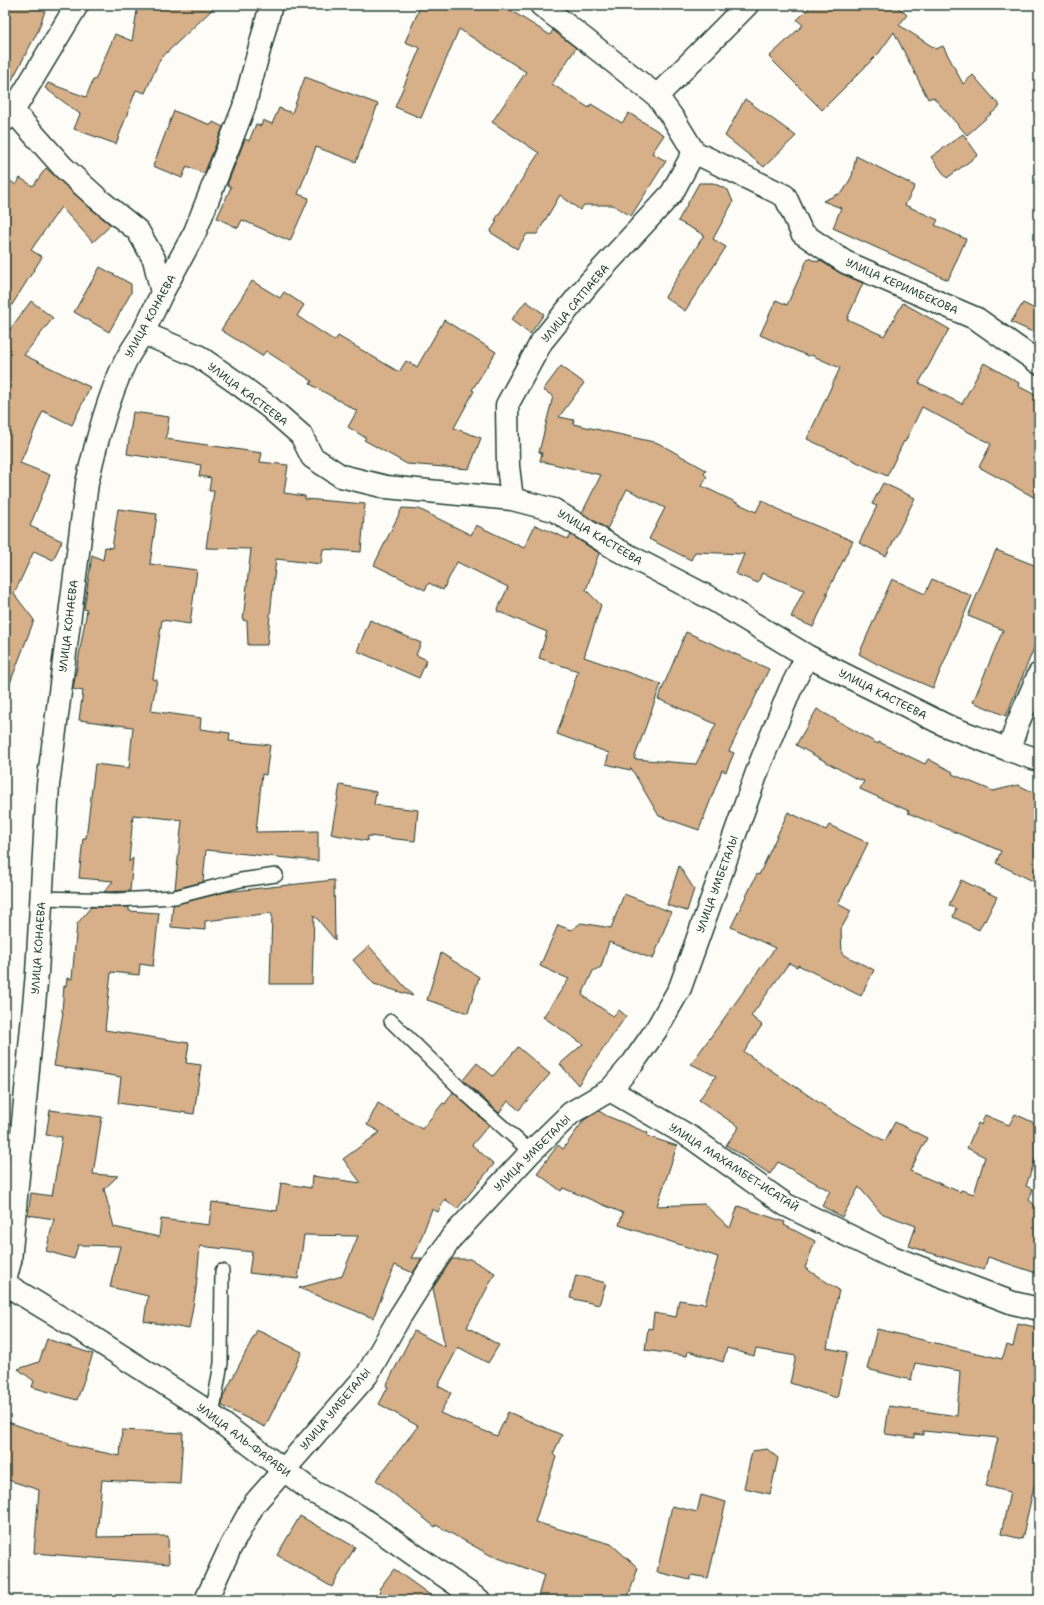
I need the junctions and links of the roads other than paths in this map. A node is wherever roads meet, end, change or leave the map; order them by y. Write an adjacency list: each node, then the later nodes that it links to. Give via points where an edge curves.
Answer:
1 (77, 5): 6 (street)
2 (271, 5): 8 (street, УЛИЦА КОНАЕВА, via 244,106 195,232)
3 (541, 5): 5 (street)
4 (747, 5): 5 (street)
5 (657, 96): 7 (street)
6 (9, 115): 8 (street, via 97,198 138,231 154,259)
7 (694, 152): 10 (street, УЛИЦА КЕРИМБЕКОВА, via 785,196 802,233 845,262 977,319); 11 (street, УЛИЦА САТПАЕВА, via 672,193 590,282 542,341 507,405 508,466)
8 (162, 293): 9 (street, УЛИЦА КОНАЕВА)
9 (143, 333): 11 (street, УЛИЦА КАСТЕЕВА, via 198,356 237,383 301,435 312,457 341,476 386,487); 17 (street, УЛИЦА КОНАЕВА, via 126,360 109,400 87,483 48,784)
10 (1039, 363)
11 (512, 499): 12 (street, УЛИЦА КАСТЕЕВА, via 554,510 616,549 714,600)
12 (807, 656): 14 (street, УЛИЦА КАСТЕЕВА, via 946,726); 19 (street, УЛИЦА УМБЕТАЛЫ, via 790,690 760,764 680,988 637,1058)
13 (1039, 674): 14 (street)
14 (1009, 750): 15 (street, УЛИЦА КАСТЕЕВА)
15 (1039, 760)
16 (276, 875): 17 (lane, via 241,880 175,897 116,900)
17 (42, 898): 21 (street, УЛИЦА КОНАЕВА, via 37,973)
18 (391, 1021): 20 (lane, via 468,1096)
19 (610, 1090): 20 (street, УЛИЦА УМБЕТАЛЫ, via 572,1113); 23 (street, УЛИЦА МАХАМБЕТ-ИСАТАЙ, via 692,1138 786,1204 892,1257 1013,1303)
20 (531, 1152): 25 (street, УЛИЦА УМБЕТАЛЫ, via 452,1237 399,1318 366,1376)
21 (6, 1271): 24 (street, УЛИЦА АЛЬ-ФАРАБИ, via 81,1330)
22 (222, 1271): 24 (lane, via 221,1364)
23 (1039, 1309)
24 (212, 1416): 25 (street, УЛИЦА АЛЬ-ФАРАБИ)
25 (283, 1469): 26 (street, УЛИЦА УМБЕТАЛЫ, via 254,1504); 27 (street, УЛИЦА АЛЬ-ФАРАБИ, via 313,1492 357,1515)
26 (206, 1600)
27 (479, 1600)

